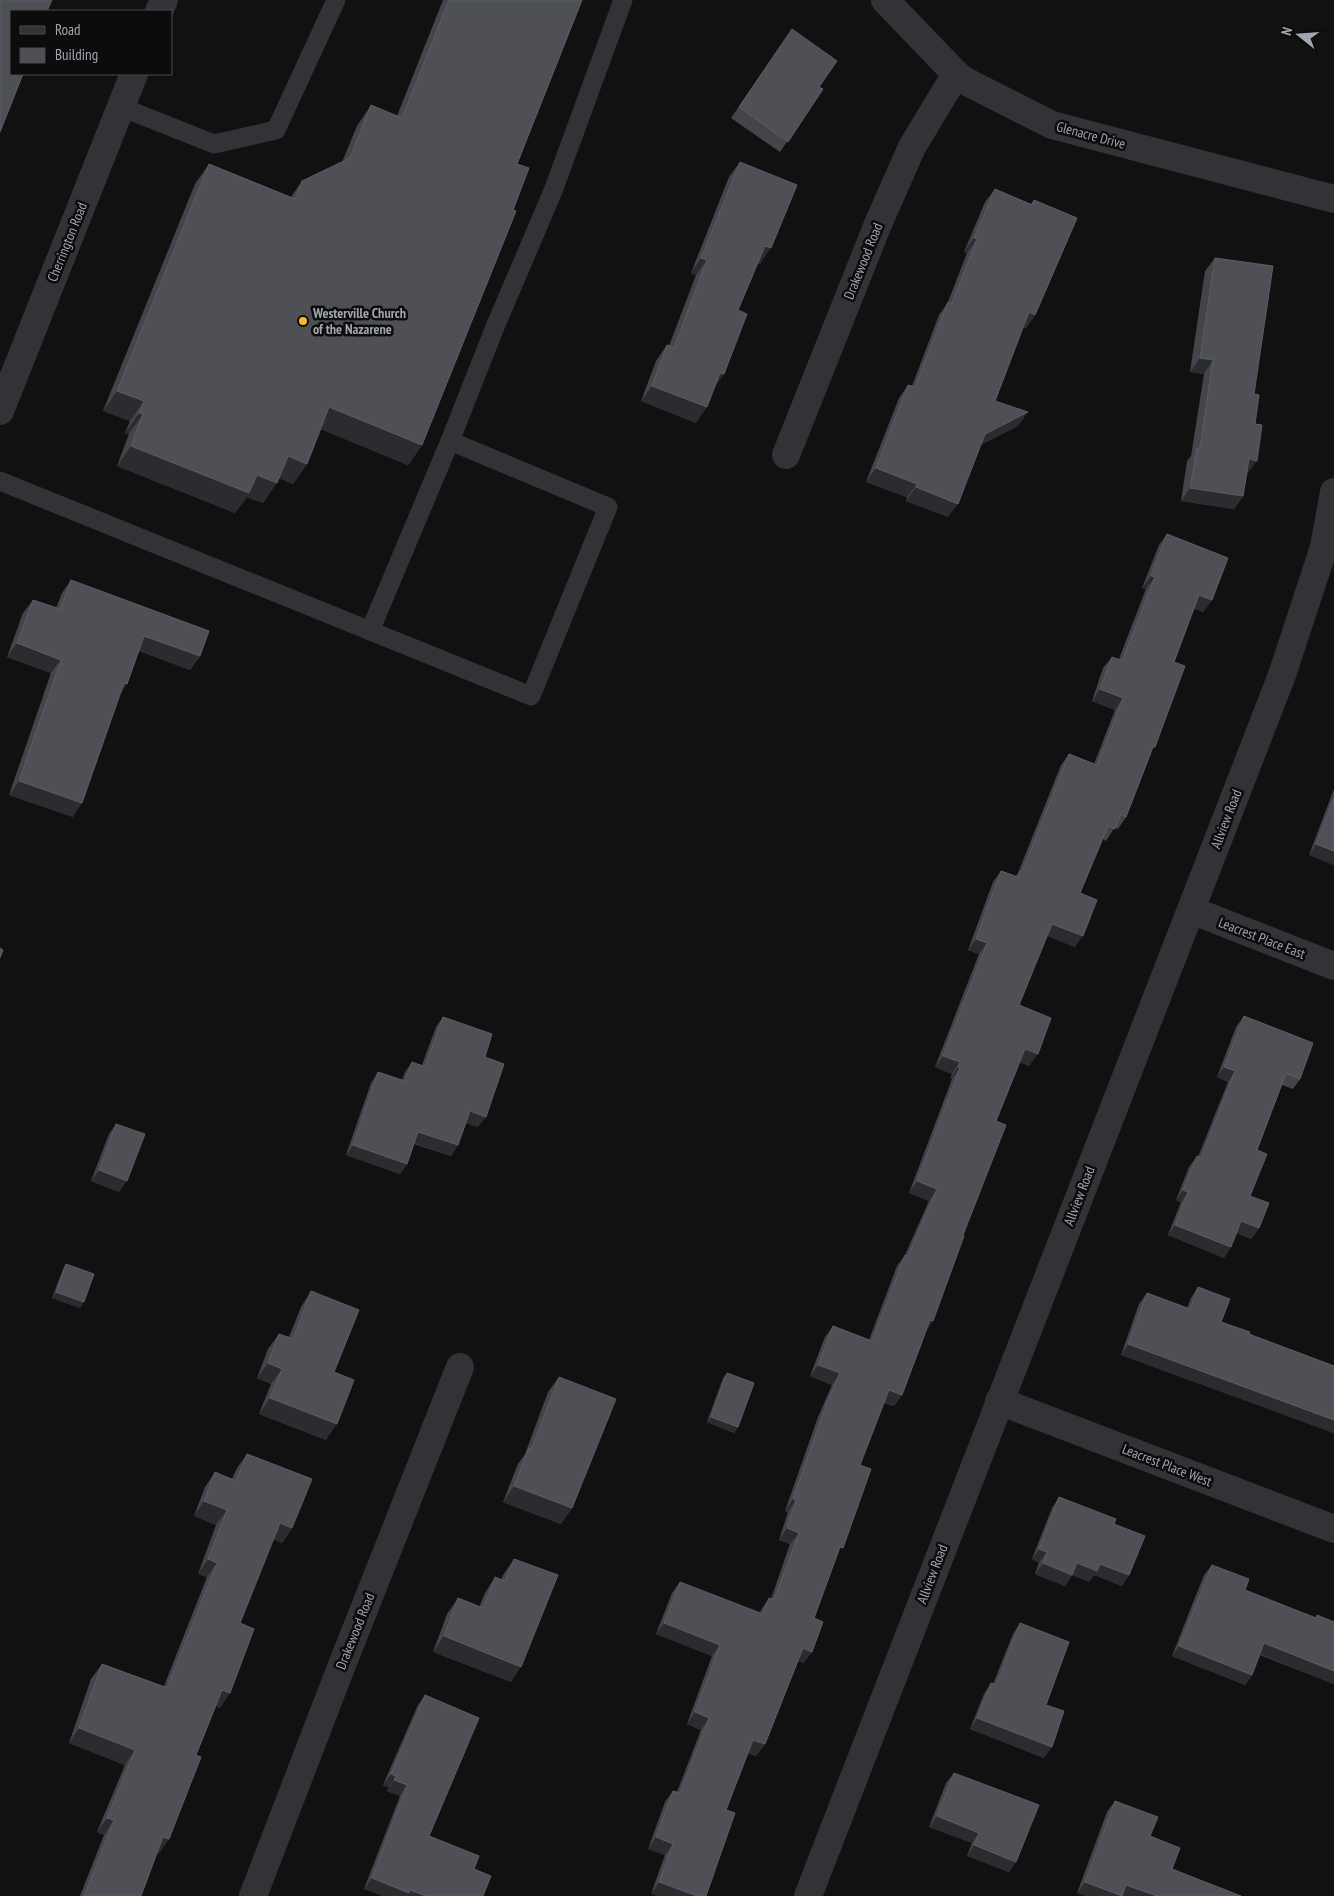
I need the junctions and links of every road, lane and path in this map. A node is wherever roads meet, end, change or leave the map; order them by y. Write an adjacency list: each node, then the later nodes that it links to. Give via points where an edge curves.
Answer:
1 (336, 0): 6 (lane, via 276,130 214,144)
2 (623, 0): 9 (lane, via 553,191)
3 (885, 0): 4 (street, Glenacre Drive)
4 (956, 74): 7 (street, Glenacre Drive, via 1052,125); 10 (street, Drakewood Road, via 912,147)
5 (134, 75): 6 (street, Cherrington Road)
6 (121, 107): 8 (street, Cherrington Road)
7 (1334, 199)
8 (0, 411)
9 (450, 441): 13 (lane); 13 (lane, via 608,507 531,696)
10 (786, 456)
11 (0, 482): 13 (lane)
12 (1334, 492): 14 (street, Allview Road, via 1324,547 1282,675)
13 (370, 631)
14 (1190, 910): 15 (street, Leacrest Place East); 17 (street, Allview Road)
15 (1334, 966)
16 (460, 1367): 20 (street, Drakewood Road)
17 (999, 1401): 18 (street, Leacrest Place West); 19 (street, Allview Road)
18 (1334, 1529)
19 (816, 1894)
20 (253, 1896)

